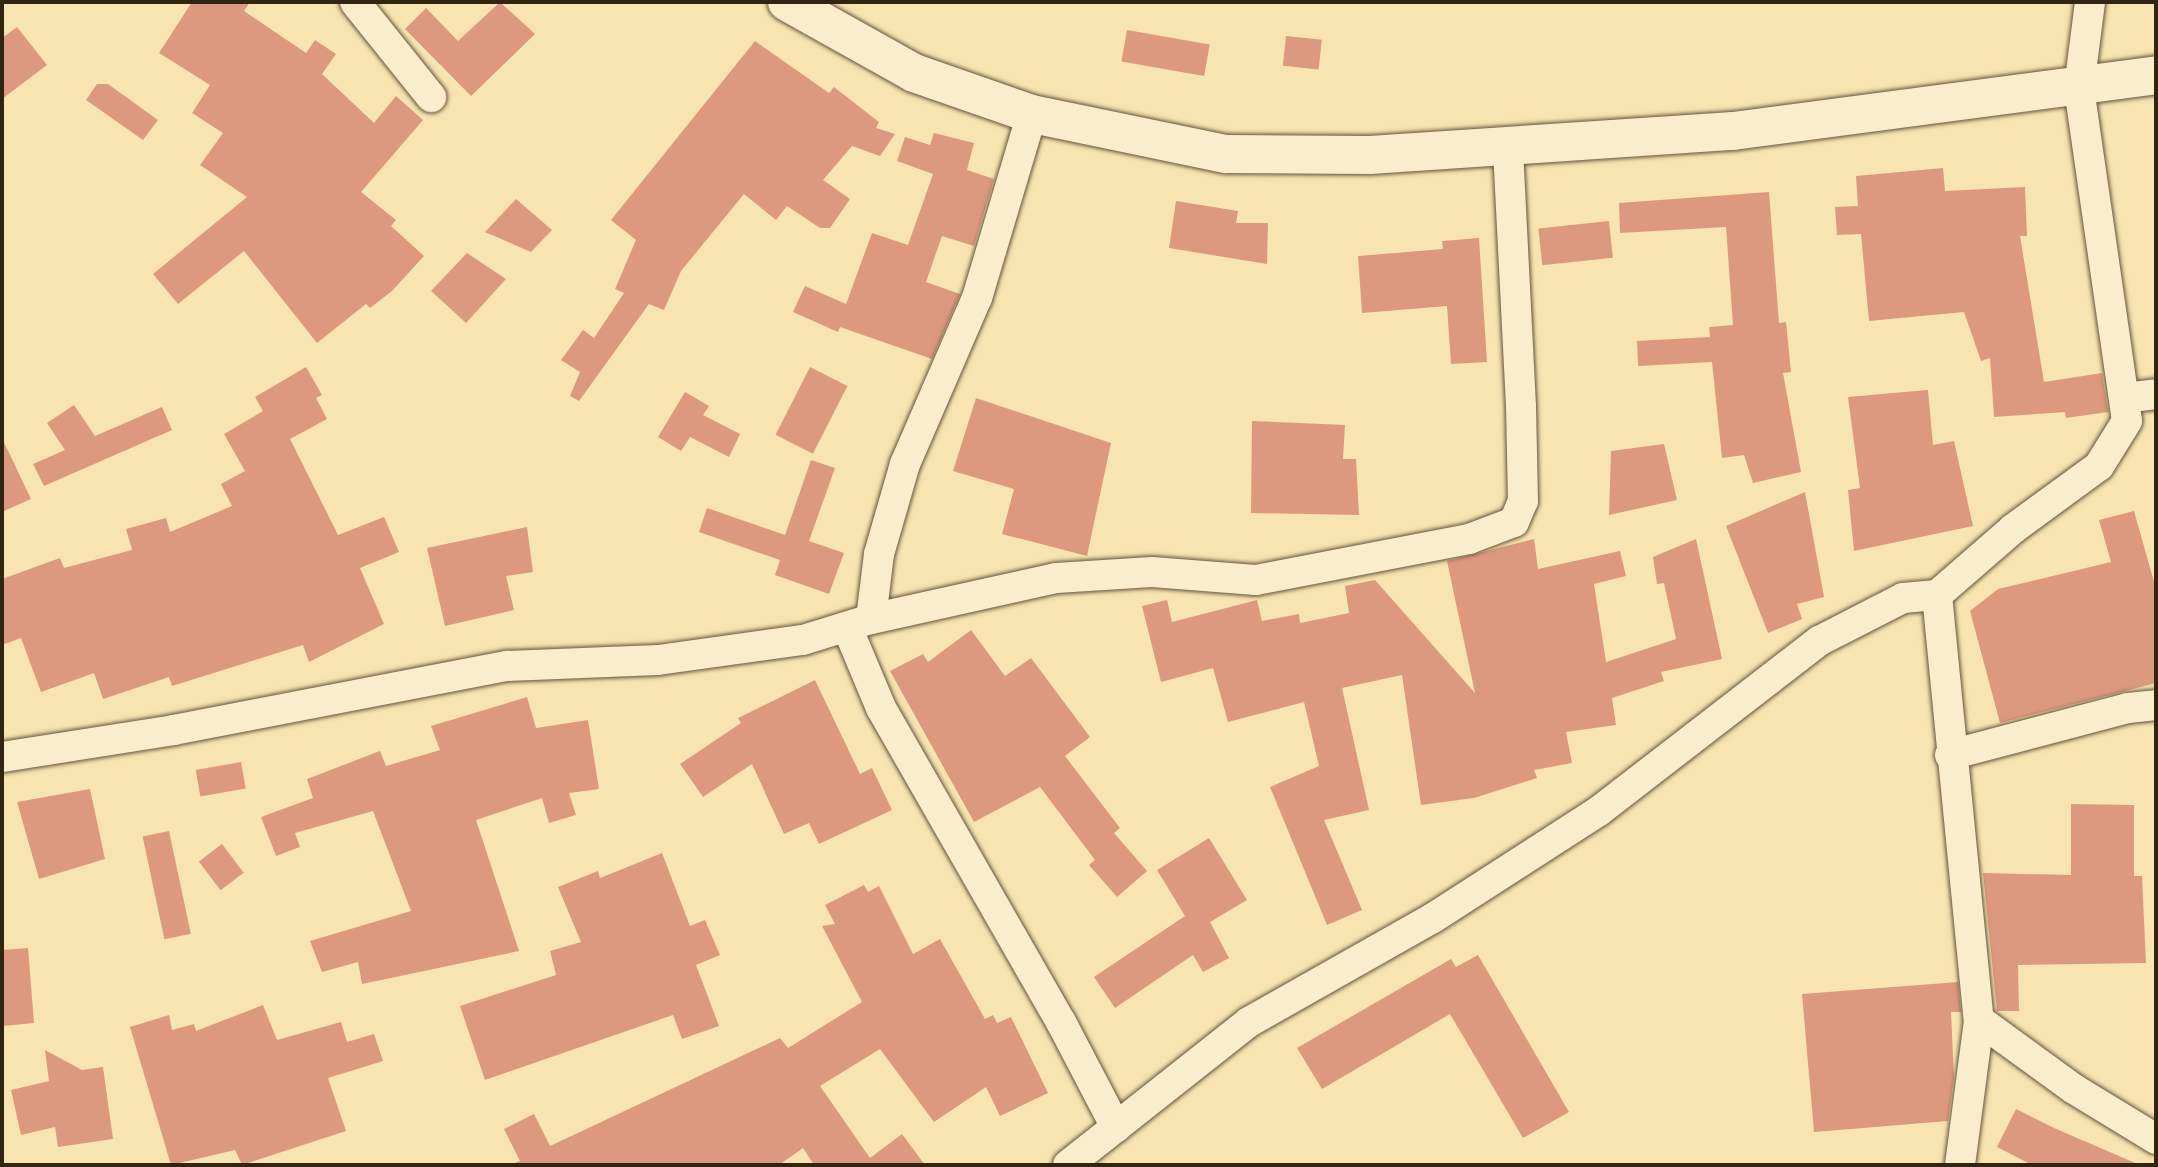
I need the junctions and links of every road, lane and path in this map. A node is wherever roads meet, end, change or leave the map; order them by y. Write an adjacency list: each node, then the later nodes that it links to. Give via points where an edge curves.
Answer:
1 (355, 2): 6 (street)
2 (787, 2): 7 (main road, via 914,73)
3 (2090, 2): 5 (street)
4 (2156, 75): 5 (main road)
5 (2079, 88): 8 (main road, via 1733,131); 10 (street)
6 (431, 97)
7 (1032, 114): 8 (main road, via 1226,154 1370,155); 12 (street, via 977,298 905,464)
8 (1508, 148): 12 (street, via 1523,501 1514,522 1469,539 1256,580 1152,572 1056,578)
9 (2156, 394): 10 (street)
10 (2124, 398): 11 (street, via 2127,421 2099,466 2013,530)
11 (1937, 595): 14 (street); 17 (street, via 1903,598 1819,641 1599,811 1433,918 1249,1022)
12 (859, 623): 15 (street, via 803,640 658,660 506,666 174,730); 17 (street, via 881,708)
13 (2156, 705): 14 (street, via 2128,708)
14 (1950, 755): 16 (street)
15 (2, 757)
16 (1979, 1020): 18 (street, via 2074,1089); 20 (street)
17 (1116, 1127): 19 (street)
18 (2156, 1139)
19 (1068, 1165)
20 (1960, 1165)

